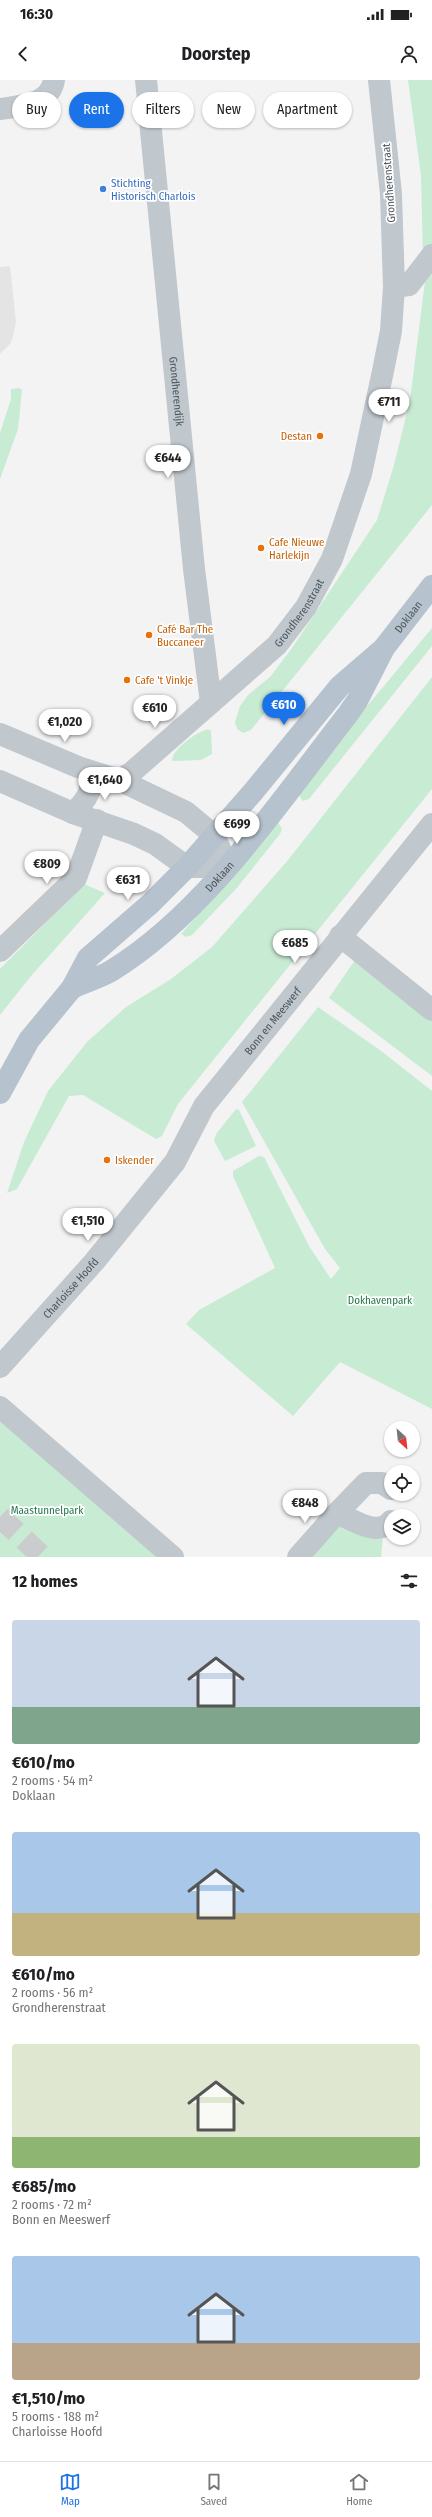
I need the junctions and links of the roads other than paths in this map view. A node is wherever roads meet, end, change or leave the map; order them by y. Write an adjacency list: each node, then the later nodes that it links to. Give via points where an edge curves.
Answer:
1 (54, 80): 4 (street, via 45,97 27,105)
2 (146, 80): 9 (street, Grondherendijk, via 193,561)
3 (379, 80): 6 (street, Grondherenstraat, via 391,194)
4 (0, 109)
5 (432, 255): 6 (street, via 409,285)
6 (394, 287): 9 (street, Grondherenstraat, via 391,331 360,474 332,559 306,607 277,645)
7 (432, 586): 8 (main road, Doklaan)
8 (384, 648): 17 (main road, Doklaan, via 340,686); 19 (main road, Doklaan, via 357,701)
9 (210, 703): 12 (street, Grondherenstraat, via 132,772)
10 (0, 734): 11 (street)
11 (91, 772): 12 (street); 14 (street, via 90,792)
12 (119, 780): 17 (street, via 186,812)
13 (0, 781): 14 (street)
14 (73, 813): 15 (street)
15 (97, 820): 18 (street, via 155,844); 21 (street, via 76,878)
16 (432, 824): 20 (street, Bonn en Meeswerf)
17 (215, 836): 18 (main road, Doklaan); 19 (street)
18 (187, 867): 19 (street); 22 (main road, Doklaan, via 150,904 88,958)
19 (227, 867): 22 (main road, Doklaan, via 169,927 144,947 110,972)
20 (340, 936): 23 (street); 25 (street, Bonn en Meeswerf, via 204,1106)
21 (0, 951)
22 (72, 988): 24 (main road, Doklaan, via 29,1040)
23 (432, 1010)
24 (0, 1093)
25 (192, 1127): 26 (street, Charloisse Hoofd, via 175,1162 94,1262)
26 (0, 1367)
27 (0, 1408): 31 (street)
28 (384, 1484): 29 (street, via 366,1483)
29 (337, 1513): 30 (street, via 373,1529); 32 (street)
30 (384, 1526)
31 (173, 1557)
32 (298, 1557)

